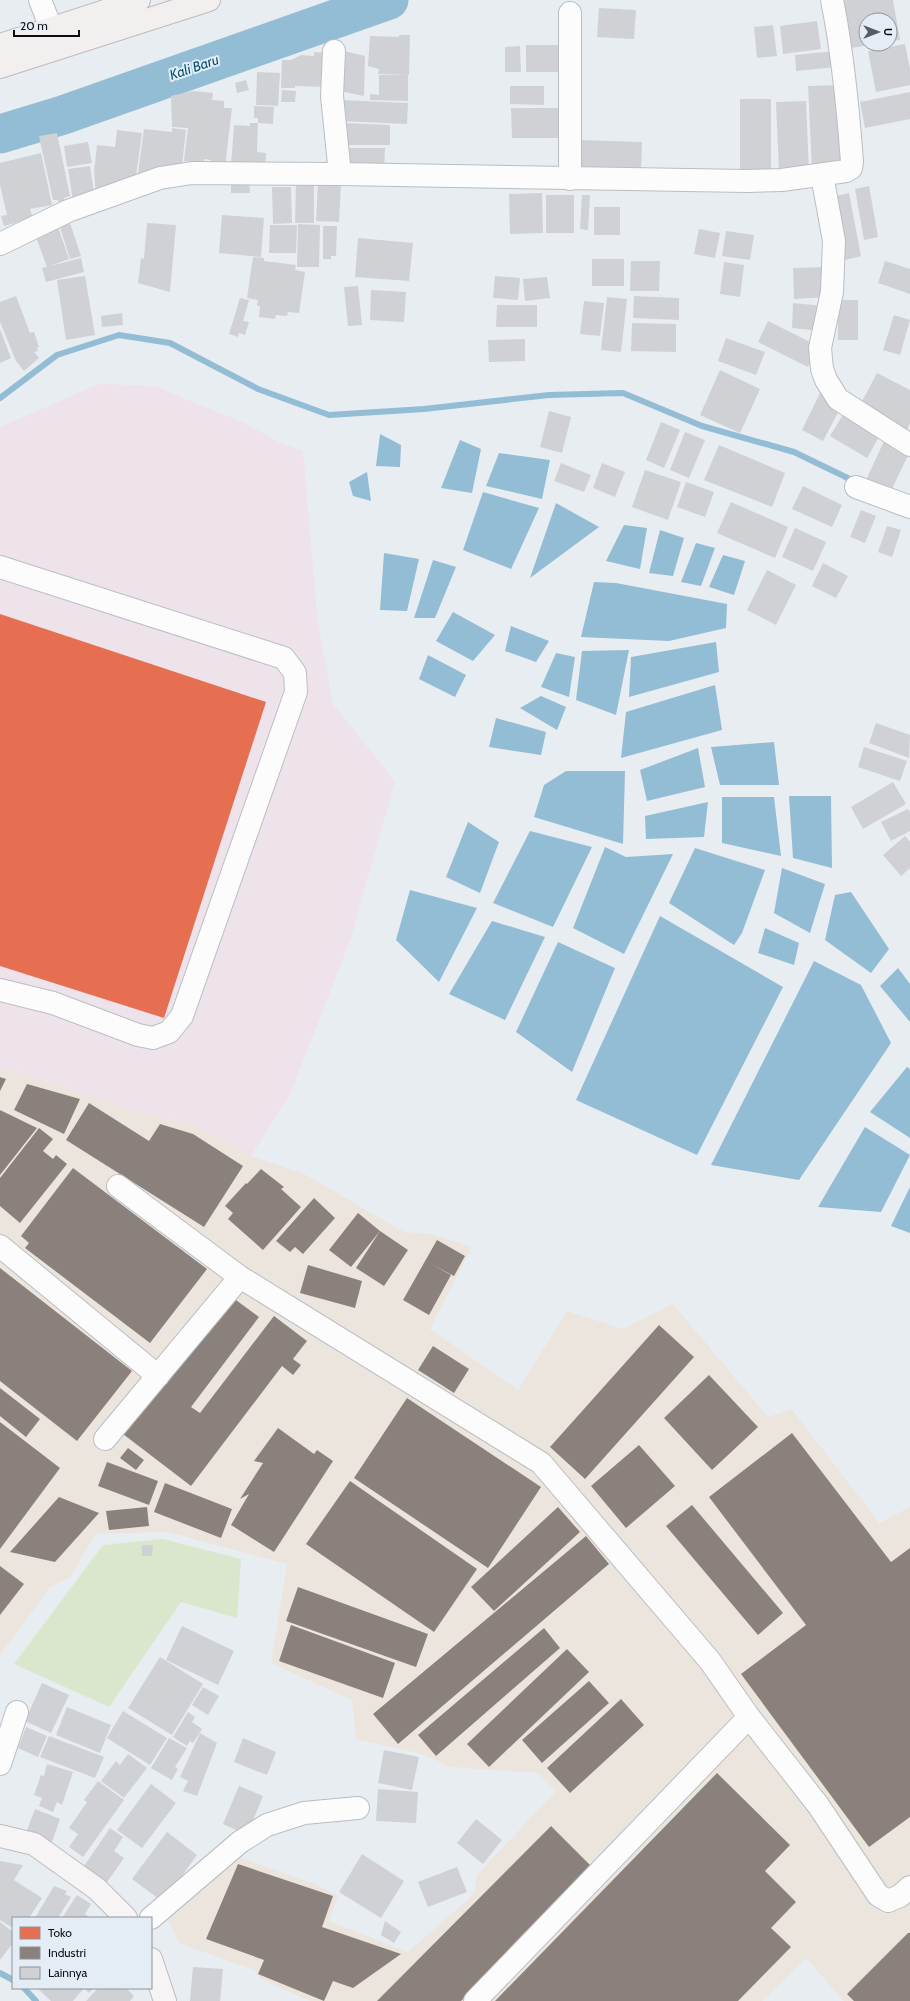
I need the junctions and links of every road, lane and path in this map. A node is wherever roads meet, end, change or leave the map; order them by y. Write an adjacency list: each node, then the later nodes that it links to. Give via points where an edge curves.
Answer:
1 (40, 0): 6 (street)
2 (139, 0): 6 (highway)
3 (209, 0): 9 (highway)
4 (832, 0): 11 (street, via 842,49 852,162 851,168 846,171)
5 (570, 13): 12 (street)
6 (51, 28): 7 (highway)
7 (0, 45)
8 (334, 51): 10 (street, via 332,96)
9 (0, 67)
10 (340, 174): 12 (street); 13 (street, via 216,173 170,176 68,211)
11 (822, 175): 12 (street, via 747,181); 14 (street, via 834,241 832,292 820,348 822,369 838,399)
12 (570, 179)
13 (0, 244)
14 (910, 445)
15 (856, 487): 16 (street)
16 (910, 507)
17 (0, 567): 18 (street, via 284,658 295,674 296,692 182,1016 169,1032 153,1038 53,1003)
18 (0, 990)
19 (118, 1186): 21 (street)
20 (0, 1246): 22 (street)
21 (240, 1277): 22 (street); 25 (street, via 541,1463 710,1661)
22 (158, 1376): 23 (street)
23 (105, 1439)
24 (17, 1712): 26 (street)
25 (749, 1717): 29 (street, via 818,1804 878,1895 888,1901 900,1896); 34 (street)
26 (0, 1764)
27 (358, 1808): 31 (street, via 304,1813 267,1825 240,1842)
28 (0, 1836): 30 (main road, via 34,1844 96,1889)
29 (910, 1887)
30 (125, 1917)
31 (152, 1917)
32 (152, 1962): 33 (main road)
33 (164, 2001)
34 (475, 2001)

